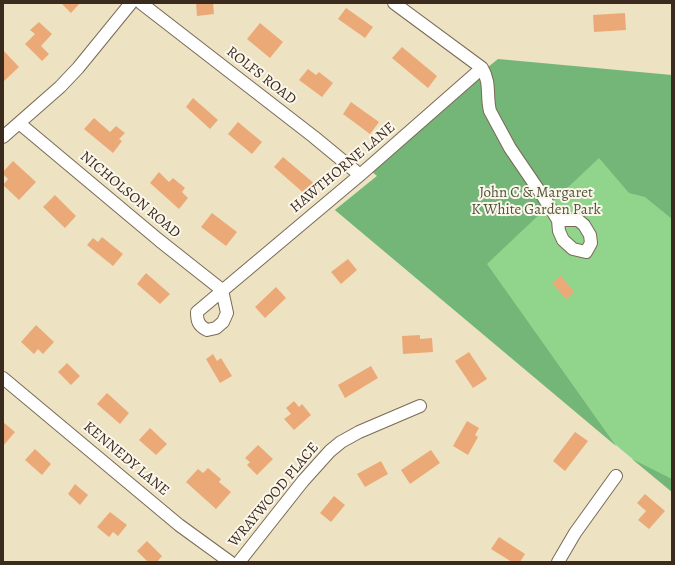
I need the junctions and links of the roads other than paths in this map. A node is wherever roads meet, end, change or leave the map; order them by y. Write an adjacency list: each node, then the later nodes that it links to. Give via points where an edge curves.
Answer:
1 (131, 3): 5 (street, via 78,68)
2 (141, 3): 7 (street, ROLFS ROAD)
3 (394, 3): 4 (street)
4 (482, 68): 7 (street, HAWTHORNE LANE); 8 (street, via 487,76 490,111 510,148)
5 (19, 123): 6 (street); 9 (street, NICHOLSON ROAD)
6 (3, 136)
7 (360, 175): 9 (street, HAWTHORNE LANE)
8 (558, 220)
9 (222, 290)
10 (3, 378): 13 (street, KENNEDY LANE, via 179,525)
11 (420, 406): 14 (street, WRAYWOOD PLACE, via 359,432 330,451)
12 (616, 476): 15 (street, via 579,527)
13 (230, 562)
14 (239, 562)
15 (558, 562)

